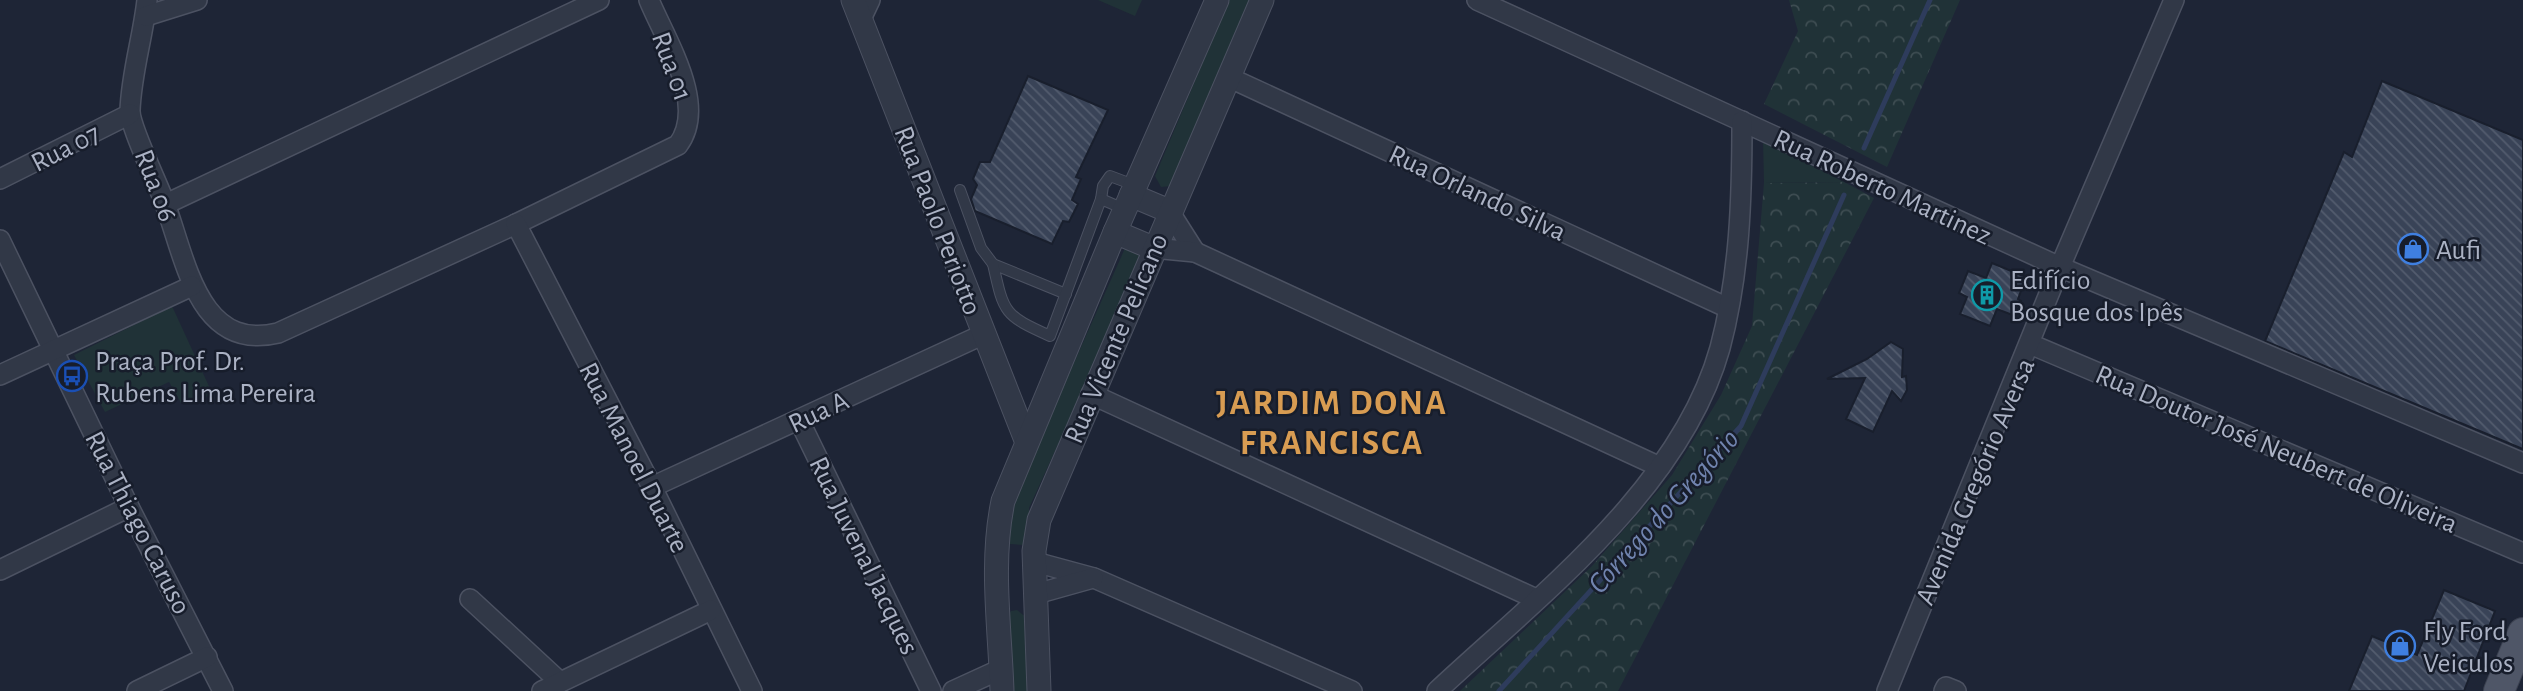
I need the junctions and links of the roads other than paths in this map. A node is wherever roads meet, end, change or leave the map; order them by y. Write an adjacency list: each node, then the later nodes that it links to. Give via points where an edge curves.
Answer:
1 (197, 0): 9 (street)
2 (599, 0): 17 (street)
3 (649, 0): 19 (street, Rua 01, via 688,94 691,114 687,132 678,145 663,154)
4 (1217, 0): 15 (street, Rua Vicente Pelicano)
5 (1262, 0): 10 (street, Rua Vicente Pelicano)
6 (1477, 0): 12 (street, Rua Roberto Martinez)
7 (2174, 0): 25 (street, Avenida Gregório Aversa)
8 (861, 6): 29 (street, Rua Paolo Periotto)
9 (146, 8): 11 (street, Rua 06)
10 (1228, 77): 18 (street, Rua Vicente Pelicano); 28 (street, Rua Orlando Silva)
11 (130, 114): 13 (street, Rua 07); 17 (street, Rua 06)
12 (1742, 121): 25 (street, Rua Roberto Martinez); 28 (street, via 1741,214)
13 (0, 179)
14 (960, 191): 24 (lane, via 981,248)
15 (1130, 196): 16 (lane); 16 (lane, via 1110,176); 18 (street); 20 (street, Rua Vicente Pelicano)
16 (1101, 199): 27 (lane)
17 (166, 204): 26 (street, Rua 06)
18 (1169, 211): 22 (street, Rua Vicente Pelicano); 23 (street)
19 (516, 224): 26 (street, Rua 06, via 278,333 254,338 233,332 218,321); 38 (street, Rua Manoel Duarte)
20 (1115, 232): 22 (street); 35 (street, Rua Vicente Pelicano)
21 (0, 240): 31 (street, Rua Thiago Caruso)
22 (1153, 248): 23 (street); 33 (street, Rua Vicente Pelicano)
23 (1195, 252): 37 (street)
24 (993, 264): 27 (lane); 27 (lane, via 999,293 1012,318 1050,336)
25 (2060, 267): 30 (street, Avenida Gregório Aversa); 36 (street, Rua Roberto Martinez)
26 (192, 286): 31 (street)
27 (1066, 295)
28 (1728, 308): 37 (street, via 1719,349 1690,422)
29 (984, 334): 34 (street, Rua A); 35 (street, Rua Paolo Periotto)
30 (2030, 344): 40 (street, Rua Doutor José Neubert de Oliveira); 63 (street, Avenida Gregório Aversa)
31 (54, 349): 32 (street); 39 (street, Rua Thiago Caruso)
32 (0, 375)
33 (1091, 394): 42 (street, Rua Vicente Pelicano, via 1039,520); 48 (street)
34 (799, 420): 38 (street, Rua A); 58 (street, Rua Juvenal Jacques)
35 (1026, 440): 41 (street, Rua Vicente Pelicano, via 1003,501)
36 (2523, 463)
37 (1660, 467): 48 (street, via 1626,512)
38 (652, 488): 49 (street, Rua Manoel Duarte)
39 (129, 507): 43 (street); 51 (street, Rua Thiago Caruso)
40 (2523, 553)
41 (996, 559): 42 (street); 46 (street, Rua Vicente Pelicano)
42 (1035, 562): 44 (street); 45 (street, Rua Vicente Pelicano)
43 (0, 570)
44 (1094, 578): 45 (street); 61 (street)
45 (1036, 594): 46 (street); 60 (street, Rua Vicente Pelicano)
46 (998, 595): 52 (street, Rua Vicente Pelicano)
47 (470, 599): 53 (street)
48 (1536, 599): 62 (street)
49 (711, 610): 53 (street); 57 (street, Rua Manoel Duarte)
50 (2523, 633): 66 (main road)
51 (207, 657): 54 (street); 55 (street, Rua Thiago Caruso)
52 (1002, 680): 59 (street)
53 (560, 682): 56 (street)
54 (137, 691)
55 (223, 691)
56 (542, 691)
57 (752, 691)
58 (931, 691)
59 (953, 691)
60 (1040, 691)
61 (1352, 691)
62 (1437, 691)
63 (1887, 691)
64 (1944, 691): 65 (street, via 1946,687)
65 (1956, 691)
66 (2499, 691)

